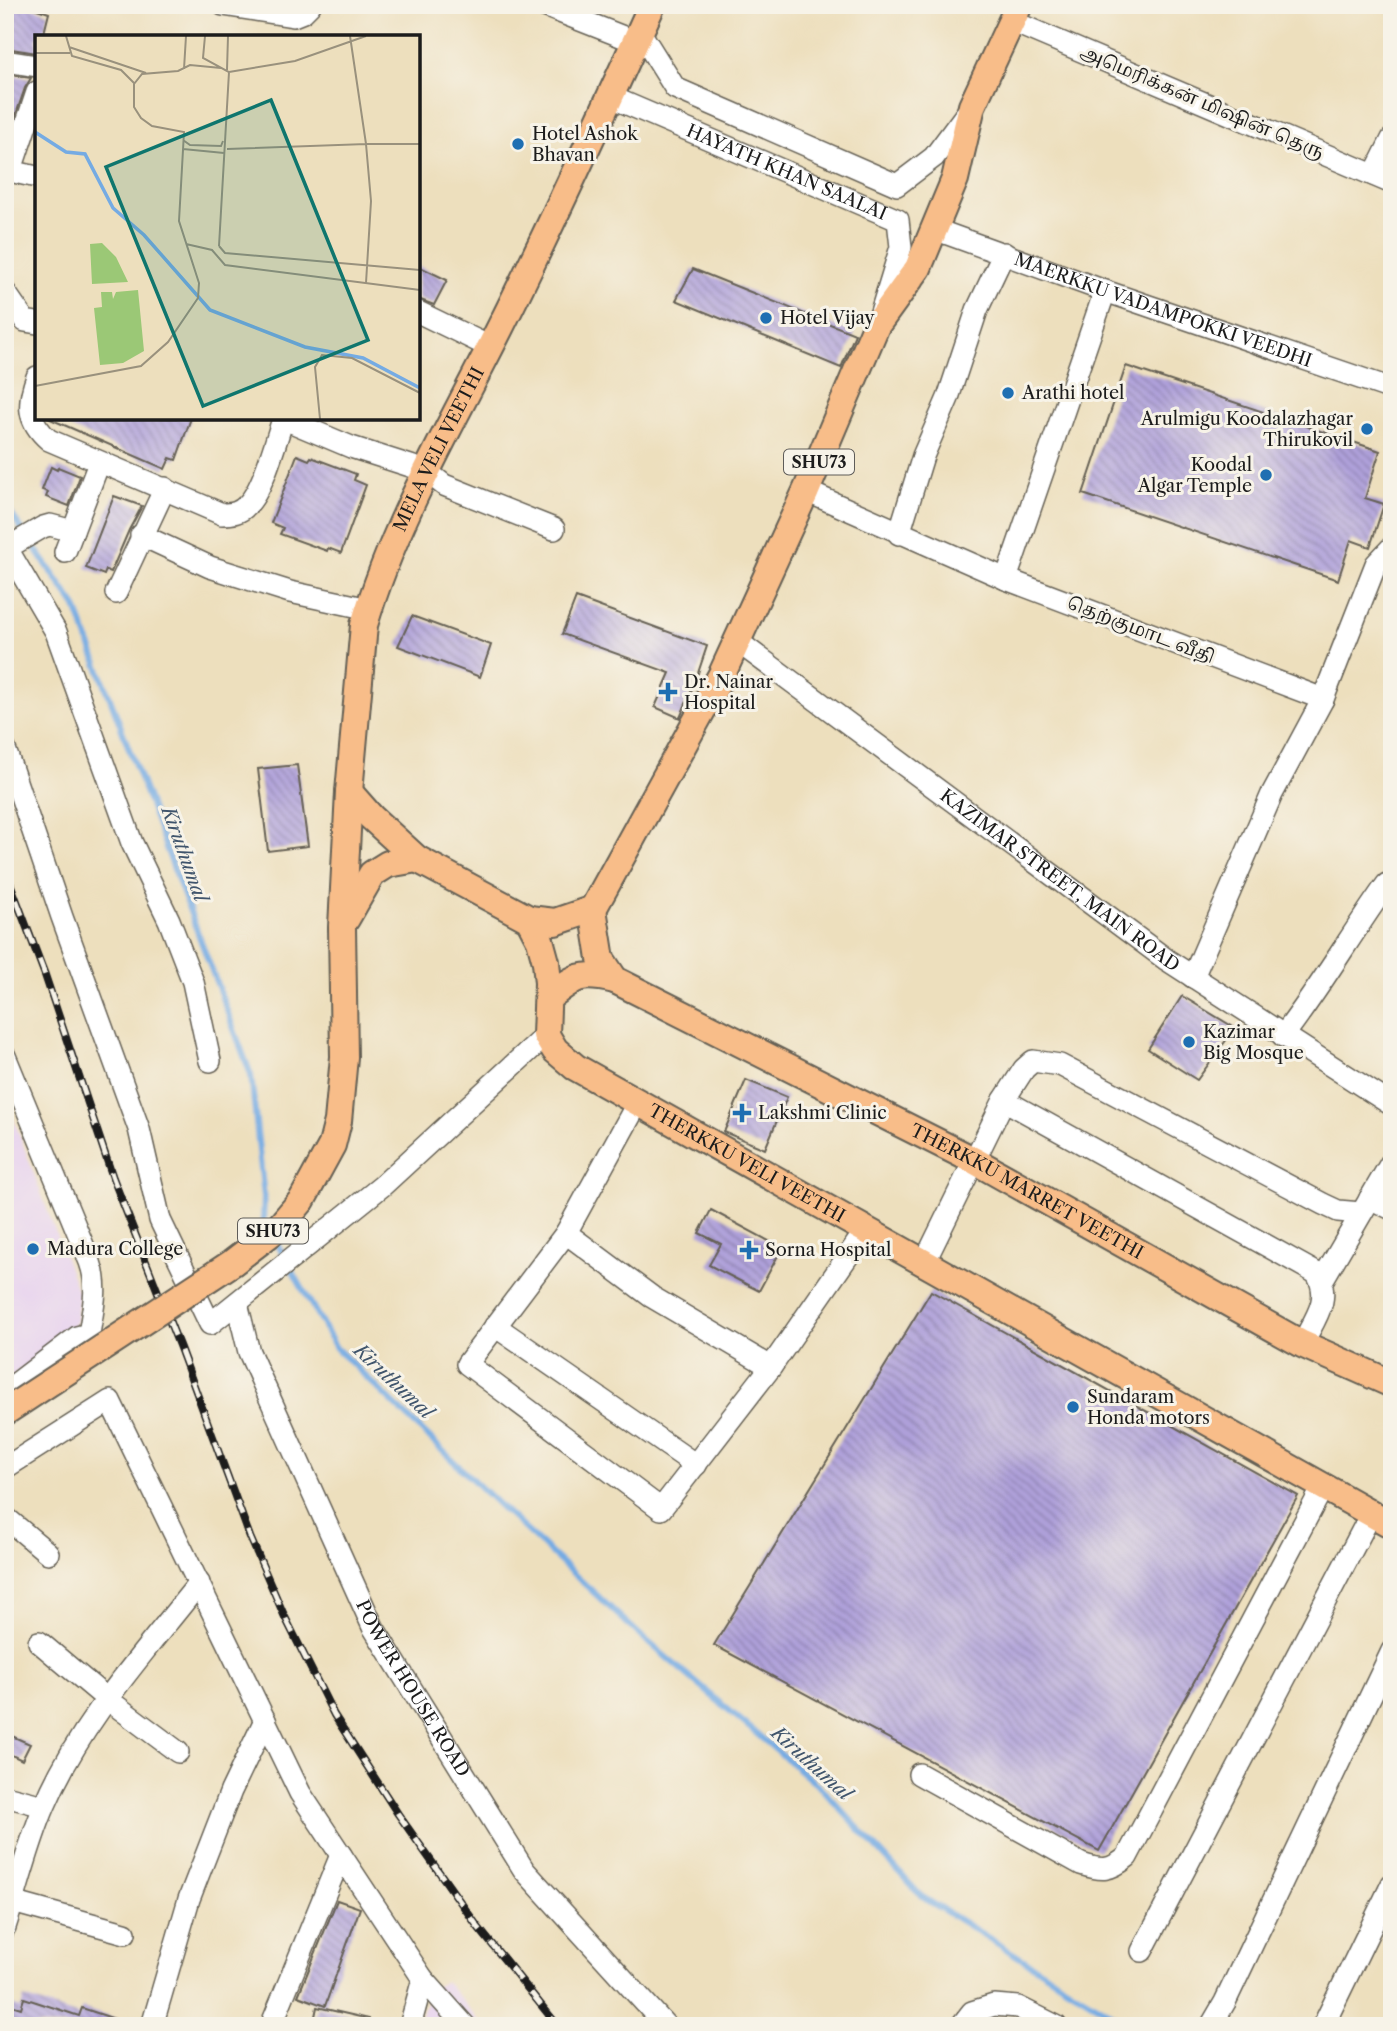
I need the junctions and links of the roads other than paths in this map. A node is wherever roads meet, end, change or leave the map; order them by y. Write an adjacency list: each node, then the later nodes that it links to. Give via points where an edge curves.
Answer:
1 (223, 5): 2 (street, via 293,16)
2 (310, 5)
3 (542, 5): 6 (street)
4 (652, 6): 6 (main road, MELA VELI VEETHI)
5 (1015, 13): 11 (main road, SHU73); 15 (street, அமெரிக்கன் மிஷின் தெரு)
6 (638, 37): 10 (main road, MELA VELI VEETHI); 11 (street, HAYATH KHAN SAALAI, via 675,88 897,185 934,157)
7 (5, 61): 8 (street)
8 (35, 66)
9 (35, 97): 13 (street)
10 (611, 97): 22 (street, HAYATH KHAN SAALAI, via 898,220 901,247); 23 (main road, MELA VELI VEETHI)
11 (972, 106): 16 (main road, SHU73, via 955,179)
12 (1392, 139): 15 (street)
13 (8, 170): 14 (street)
14 (35, 177)
15 (1383, 179)
16 (934, 229): 17 (street, MAERKKU VADAMPOKKI VEEDHI); 22 (main road, SHU73, via 918,268)
17 (1004, 253): 18 (street, MAERKKU VADAMPOKKI VEEDHI); 34 (street, via 977,310)
18 (1105, 291): 25 (street, MAERKKU VADAMPOKKI VEEDHI); 39 (street)
19 (5, 292): 21 (street, via 25,321)
20 (420, 313): 23 (street)
21 (35, 323)
22 (876, 326): 31 (main road, SHU73)
23 (490, 347): 29 (main road, MELA VELI VEETHI)
24 (35, 382): 28 (street, via 32,416 36,429 49,440)
25 (1392, 389)
26 (281, 420): 30 (street, via 256,492 235,514 222,514)
27 (287, 420): 29 (street)
28 (99, 463): 30 (street); 33 (street)
29 (426, 471): 32 (street, via 444,485); 41 (main road, MELA VELI VEETHI)
30 (165, 488): 35 (street)
31 (806, 491): 34 (street, தெற்குமாட வீதி); 42 (main road, SHU73)
32 (554, 529)
33 (73, 531): 36 (street, via 50,525); 38 (street)
34 (899, 534): 39 (street, தெற்குமாட வீதி)
35 (141, 535): 40 (street); 41 (street, via 210,567 290,592)
36 (6, 547): 57 (street, via 56,632 132,843 192,982)
37 (1391, 549): 43 (street, via 1376,564)
38 (65, 552)
39 (1006, 579): 43 (street, தெற்குமாட வீதி)
40 (116, 593)
41 (369, 609): 45 (main road, MELA VELI VEETHI)
42 (737, 641): 48 (main road, SHU73); 51 (street, KAZIMAR STREET, MAIN ROAD)
43 (1323, 699): 51 (street, via 1272,794)
44 (5, 749): 69 (street, via 139,1129 160,1220 210,1324)
45 (349, 792): 46 (main road); 50 (main road, MELA VELI VEETHI)
46 (417, 859): 49 (main road); 50 (main road, via 388,864 372,874)
47 (1387, 884): 55 (street, via 1320,988)
48 (593, 909): 49 (main road, via 555,922); 52 (main road, via 601,959)
49 (529, 919): 53 (main road, via 546,962)
50 (342, 927): 75 (main road, SHU73, bridge, via 344,1057 338,1121 332,1144 302,1200 280,1226 232,1263)
51 (1193, 977): 55 (street, KAZIMAR STREET, MAIN ROAD)
52 (615, 981): 53 (main road, THERKKU MARRET VEETHI, via 576,977); 61 (main road, THERKKU MARRET VEETHI)
53 (548, 998): 54 (main road)
54 (546, 1035): 59 (main road, THERKKU VELI VEETHI, via 575,1067); 69 (street, via 382,1186)
55 (1283, 1035): 60 (street, KAZIMAR STREET, MAIN ROAD)
56 (5, 1056): 74 (street, via 90,1262 95,1296 89,1334 77,1337)
57 (210, 1061)
58 (1004, 1100): 61 (street); 63 (street, via 1033,1061 1060,1065 1338,1211); 68 (street, via 1308,1268)
59 (638, 1102): 65 (main road, THERKKU VELI VEETHI); 66 (street)
60 (1392, 1105)
61 (975, 1161): 67 (street); 71 (main road, THERKKU MARRET VEETHI)
62 (1392, 1161): 63 (street)
63 (1366, 1205): 64 (street); 68 (street)
64 (1392, 1209)
65 (866, 1230): 67 (main road, THERKKU VELI VEETHI); 72 (street)
66 (566, 1233): 70 (street); 72 (street, via 652,1297)
67 (924, 1263): 78 (main road, THERKKU VELI VEETHI)
68 (1322, 1281): 71 (street, via 1322,1303)
69 (237, 1303): 102 (street, POWER HOUSE ROAD, via 249,1352 373,1627 524,1870)
70 (495, 1326): 76 (street); 76 (street, via 467,1364 661,1510)
71 (1302, 1344): 73 (main road, THERKKU MARRET VEETHI)
72 (771, 1367): 76 (street)
73 (1392, 1384)
74 (5, 1392)
75 (5, 1412)
76 (696, 1465)
77 (5, 1468): 82 (street, via 110,1401)
78 (1323, 1487): 80 (main road, THERKKU VELI VEETHI); 88 (street, via 1127,1857 1114,1868 1081,1864)
79 (5, 1517): 81 (street)
80 (1381, 1519): 96 (street)
81 (48, 1553)
82 (199, 1583): 85 (street); 86 (street)
83 (38, 1643): 85 (street)
84 (1392, 1651): 105 (street)
85 (107, 1699): 87 (street); 90 (street)
86 (265, 1720): 91 (street, via 300,1793); 98 (street, via 231,1791 189,1899)
87 (178, 1752)
88 (919, 1774)
89 (5, 1796): 90 (street)
90 (44, 1807): 93 (street)
91 (341, 1855): 97 (street); 99 (street)
92 (1392, 1884): 106 (street)
93 (9, 1901): 94 (street); 95 (street)
94 (5, 1927)
95 (125, 1933)
96 (1142, 1951)
97 (423, 1979): 100 (street); 101 (street)
98 (152, 2026)
99 (271, 2026)
100 (410, 2026)
101 (464, 2026)
102 (666, 2026)
103 (961, 2026): 104 (street, via 972,2012 995,2005 1018,2007)
104 (1056, 2026)
105 (1211, 2026)
106 (1323, 2026)

